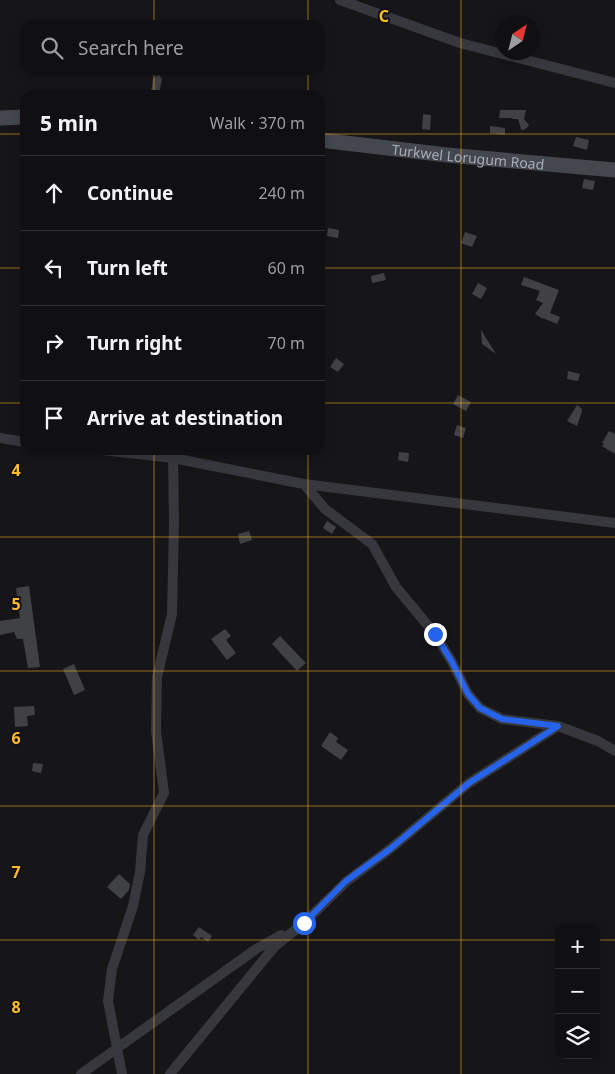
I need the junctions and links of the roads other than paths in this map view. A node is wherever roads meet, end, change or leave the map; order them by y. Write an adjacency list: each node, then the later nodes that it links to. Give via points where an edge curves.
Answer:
1 (340, 0): 2 (street, via 460,43)
2 (615, 83)
3 (20, 117): 4 (main road)
4 (0, 118)
5 (325, 141): 6 (main road, Turkwel Lorugum Road)
6 (615, 170)
7 (0, 438): 8 (street)
8 (20, 441)
9 (146, 455): 10 (street)
10 (172, 458): 11 (street); 16 (street, via 172,614 157,677 156,731 164,793 143,835 133,906 112,970 108,1001)
11 (304, 484): 12 (street); 13 (street, via 325,509 372,544 396,587 435,634 468,694 480,708 502,719)
12 (615, 523)
13 (558, 726): 14 (street); 15 (street, via 469,783 346,881)
14 (615, 751)
15 (304, 923): 16 (street, via 256,949); 19 (street, via 275,946)
16 (117, 1048): 17 (street); 18 (street)
17 (81, 1074)
18 (122, 1074)
19 (170, 1074)

